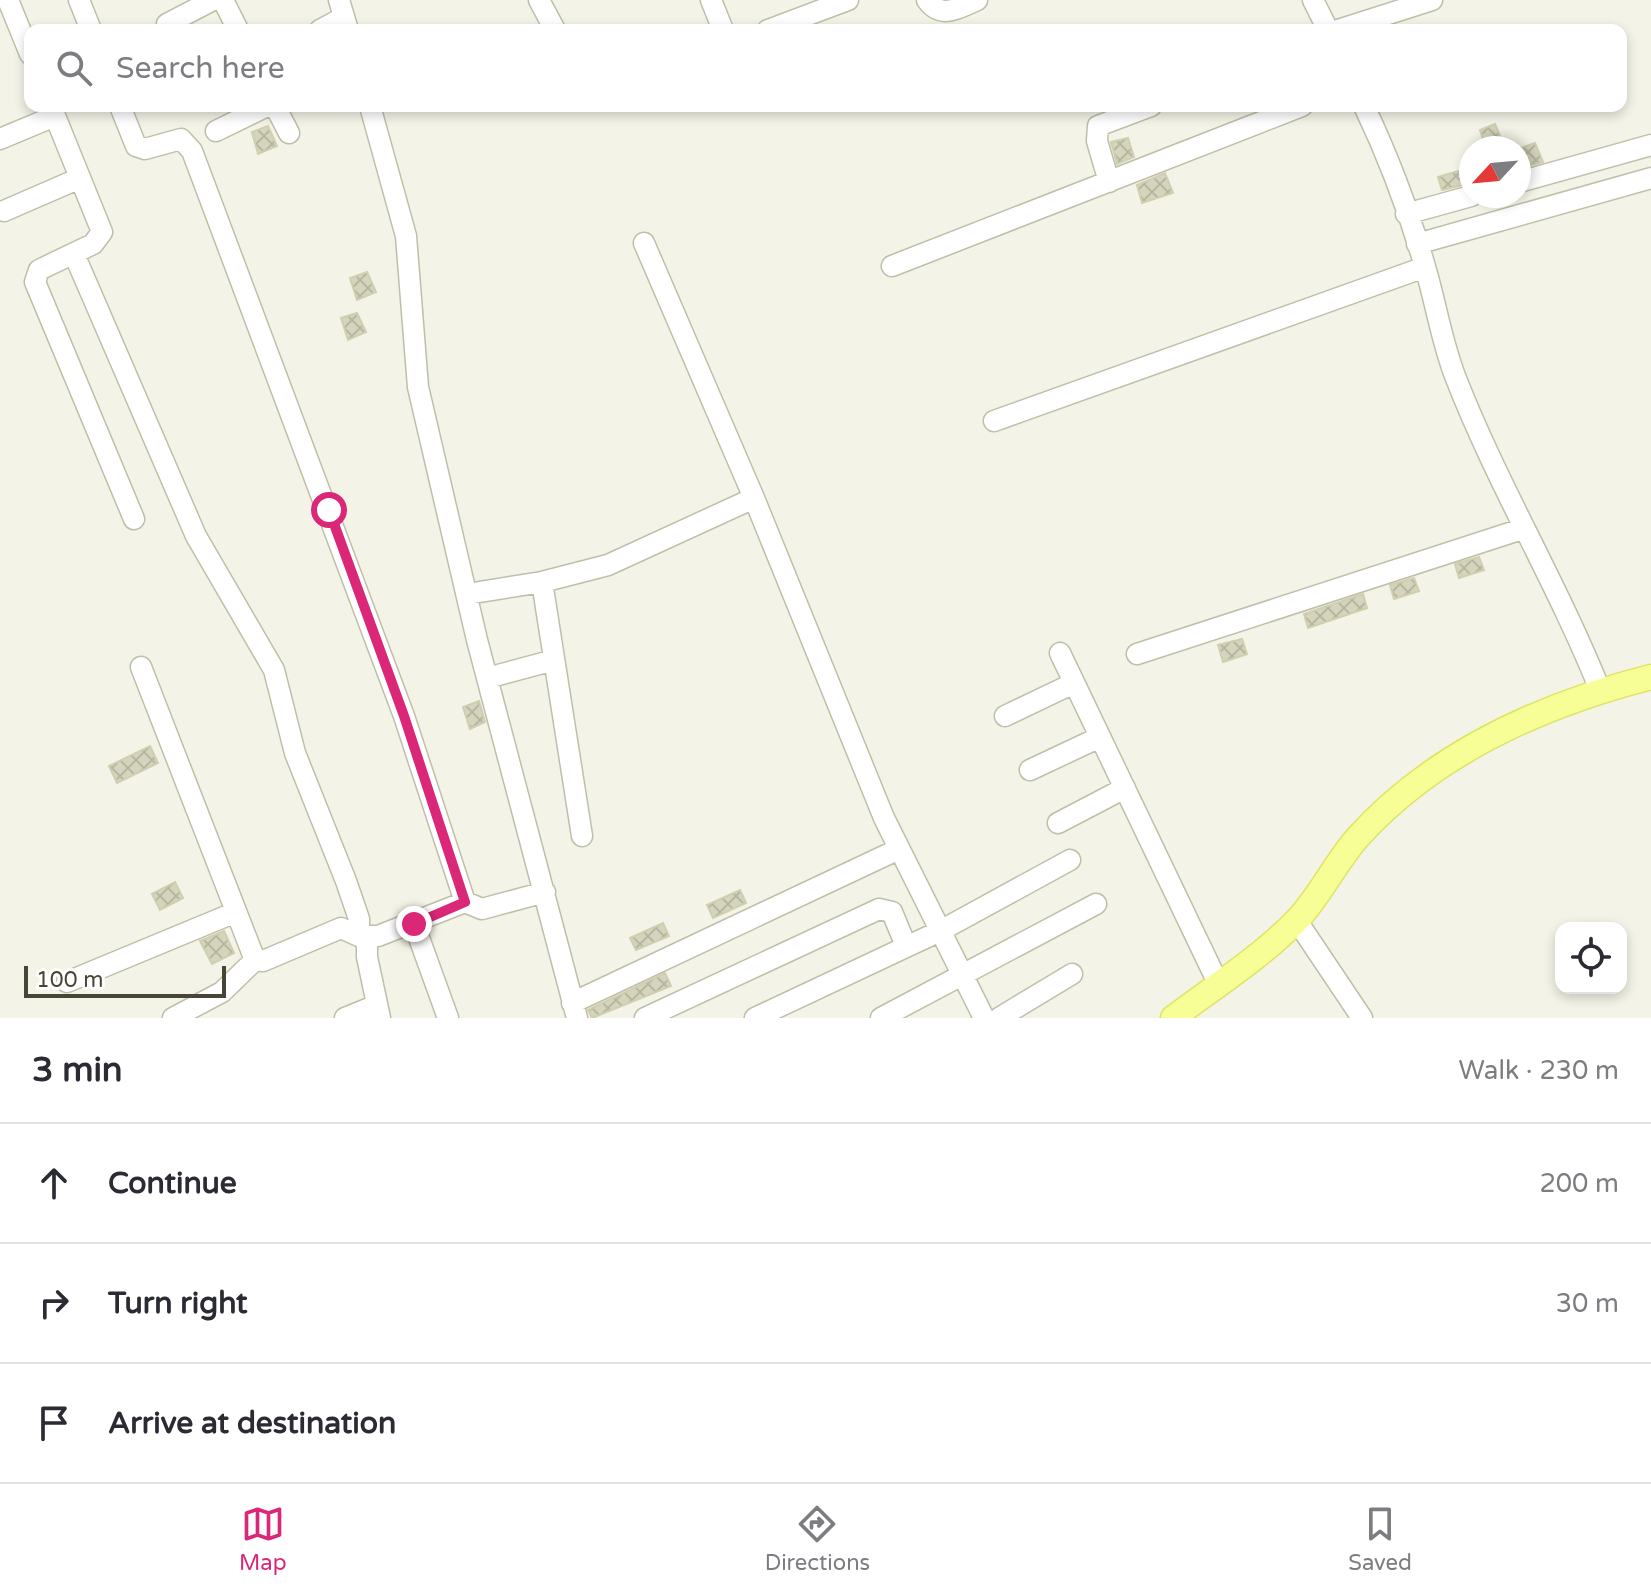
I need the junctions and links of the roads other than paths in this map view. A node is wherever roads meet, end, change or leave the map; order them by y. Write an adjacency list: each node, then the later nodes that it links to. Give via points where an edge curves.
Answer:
1 (8, 0): 20 (street)
2 (79, 0): 12 (street)
3 (213, 0): 13 (street)
4 (223, 0): 14 (street)
5 (539, 0): 15 (street)
6 (711, 0): 16 (street)
7 (848, 0): 17 (street)
8 (927, 0): 9 (street, via 944,12)
9 (977, 0)
10 (1313, 0): 18 (street)
11 (1432, 0): 19 (street)
12 (89, 24)
13 (167, 24)
14 (235, 24)
15 (552, 24)
16 (721, 24)
17 (784, 24)
18 (1325, 24)
19 (1357, 24)
20 (24, 39)
21 (51, 112): 32 (street)
22 (53, 112): 34 (street)
23 (122, 112): 69 (street, via 136,146 145,149 181,139 192,151 404,716)
24 (255, 112): 30 (street)
25 (278, 112): 31 (street)
26 (372, 112): 51 (street, via 406,236 418,387)
27 (1135, 112): 37 (street, via 1098,126)
28 (1287, 112): 37 (street)
29 (1367, 112): 40 (street)
30 (216, 131)
31 (289, 133)
32 (0, 139)
33 (1651, 145): 36 (street)
34 (80, 178): 39 (street); 43 (street, via 102,232 98,241)
35 (1651, 178): 42 (street)
36 (1531, 179)
37 (1109, 182): 44 (street)
38 (1459, 199): 40 (street)
39 (4, 211)
40 (1406, 214): 42 (street)
41 (644, 243): 47 (street)
42 (1417, 244): 45 (street)
43 (74, 254): 48 (street, via 39,270 35,282); 75 (street, via 196,536 274,670 295,753 344,873)
44 (892, 266)
45 (1425, 267): 46 (street); 49 (street, via 1454,373)
46 (994, 421)
47 (754, 498): 50 (street, via 608,565); 66 (street)
48 (134, 519)
49 (1522, 529): 53 (street); 59 (street)
50 (542, 582): 51 (street); 54 (street)
51 (467, 594): 57 (street)
52 (1060, 653): 58 (street)
53 (1137, 654)
54 (554, 660): 57 (street); 65 (street)
55 (141, 667): 71 (street)
56 (1651, 677): 59 (main road)
57 (487, 678): 68 (street)
58 (1074, 683): 60 (street); 61 (street)
59 (1600, 690): 72 (main road, via 1483,739 1408,790 1354,841)
60 (1005, 716)
61 (1100, 737): 62 (street); 63 (street)
62 (1030, 770)
63 (1125, 788): 64 (street); 81 (street)
64 (1058, 823)
65 (582, 836)
66 (899, 849): 74 (street); 82 (street)
67 (1070, 860): 74 (street)
68 (545, 892): 69 (street, via 482,909); 82 (street)
69 (465, 902): 73 (street)
70 (1096, 904): 79 (street)
71 (236, 912): 77 (street); 80 (street)
72 (1297, 921): 81 (main road); 93 (street)
73 (414, 924): 75 (street); 86 (street)
74 (940, 931): 76 (street); 79 (street)
75 (363, 937): 77 (street, via 341,928); 83 (street)
76 (906, 946): 87 (street, via 892,912 879,909); 88 (street)
77 (255, 960): 84 (street, via 222,992)
78 (1072, 974): 91 (street)
79 (963, 976): 89 (street); 90 (street)
80 (67, 982)
81 (1218, 983): 92 (main road)
82 (574, 1010)
83 (378, 1011): 85 (street)
84 (173, 1018)
85 (345, 1018)
86 (448, 1018)
87 (645, 1018)
88 (755, 1018)
89 (881, 1018)
90 (983, 1018)
91 (999, 1018)
92 (1173, 1018)
93 (1362, 1018)

